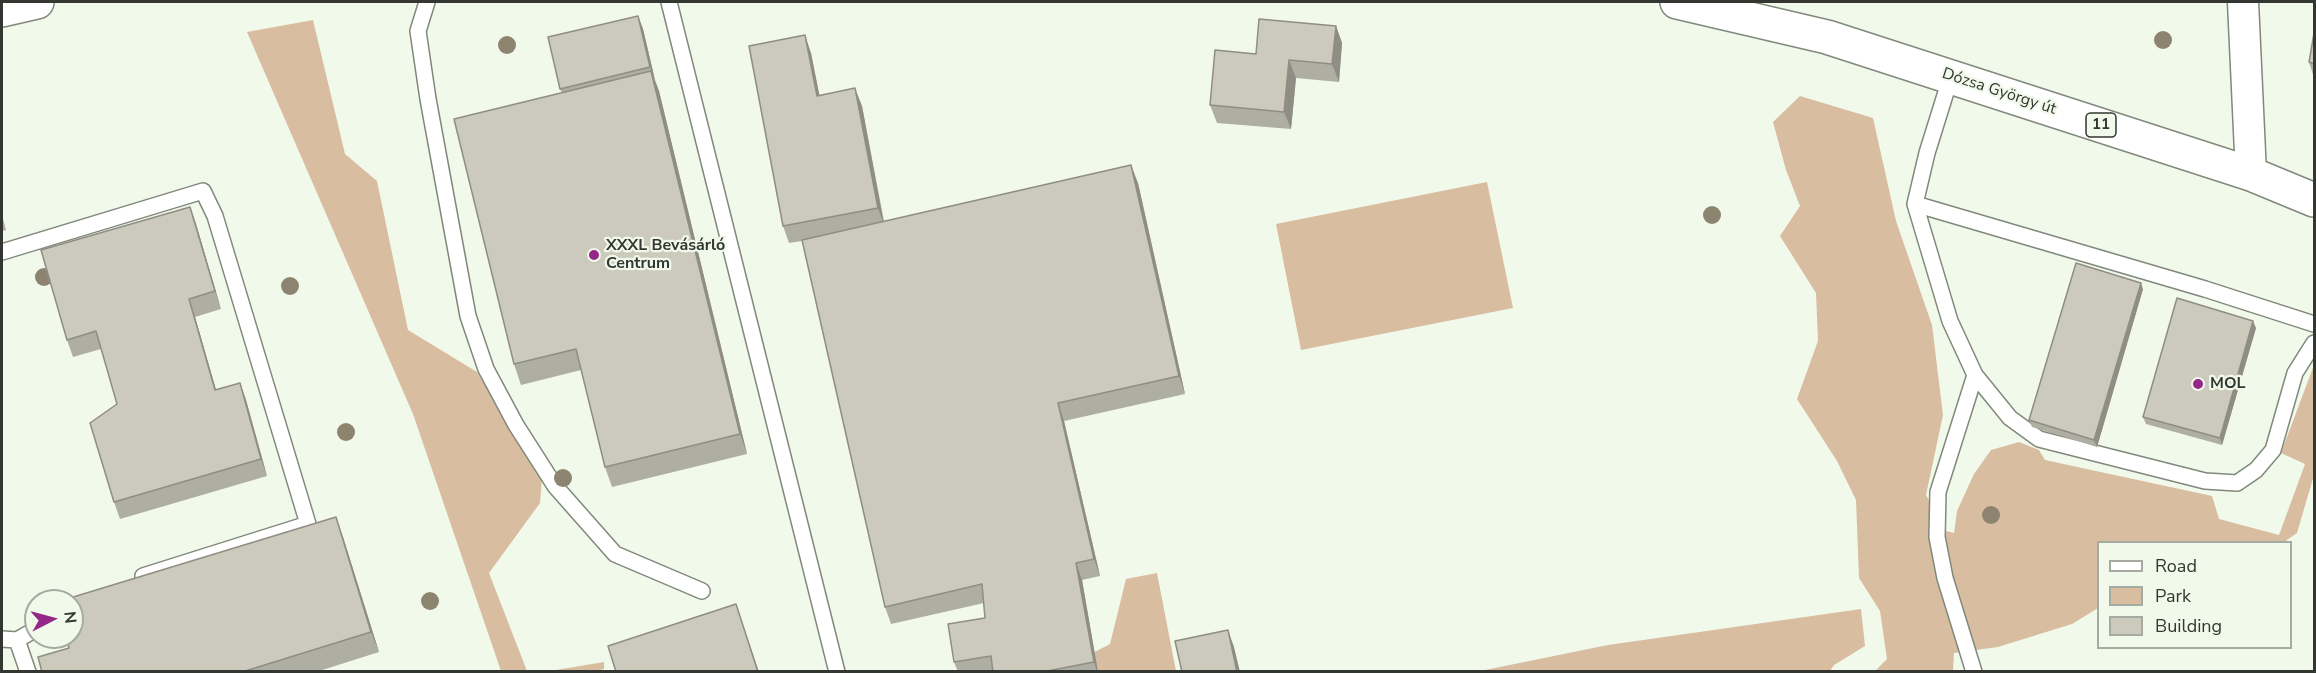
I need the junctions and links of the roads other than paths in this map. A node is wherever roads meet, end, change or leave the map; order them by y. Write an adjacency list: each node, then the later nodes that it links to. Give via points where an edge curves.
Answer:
1 (37, 2): 6 (main road)
2 (427, 2): 16 (lane, via 418,31 428,99 468,316 486,369 555,486 615,554)
3 (669, 2): 21 (lane)
4 (1677, 2): 7 (main road, Dózsa György út / 11, via 1827,37)
5 (2242, 2): 8 (street)
6 (2, 10)
7 (1951, 76): 8 (main road, Dózsa György út / 11); 10 (lane)
8 (2251, 174): 9 (main road, Dózsa György út / 11)
9 (2314, 200)
10 (1915, 204): 12 (lane); 14 (lane, via 1950,321)
11 (2, 252): 15 (lane, via 203,191 215,216 308,524)
12 (2314, 324)
13 (2314, 343): 14 (lane, via 2295,373 2272,450 2256,470 2236,483 2205,482 2039,439 2010,418)
14 (1975, 375): 22 (lane, via 1938,492 1937,537 1945,578)
15 (134, 579)
16 (702, 591)
17 (24, 636): 19 (lane)
18 (2, 639): 19 (lane)
19 (17, 640): 20 (lane)
20 (28, 672)
21 (837, 672)
22 (1974, 672)

